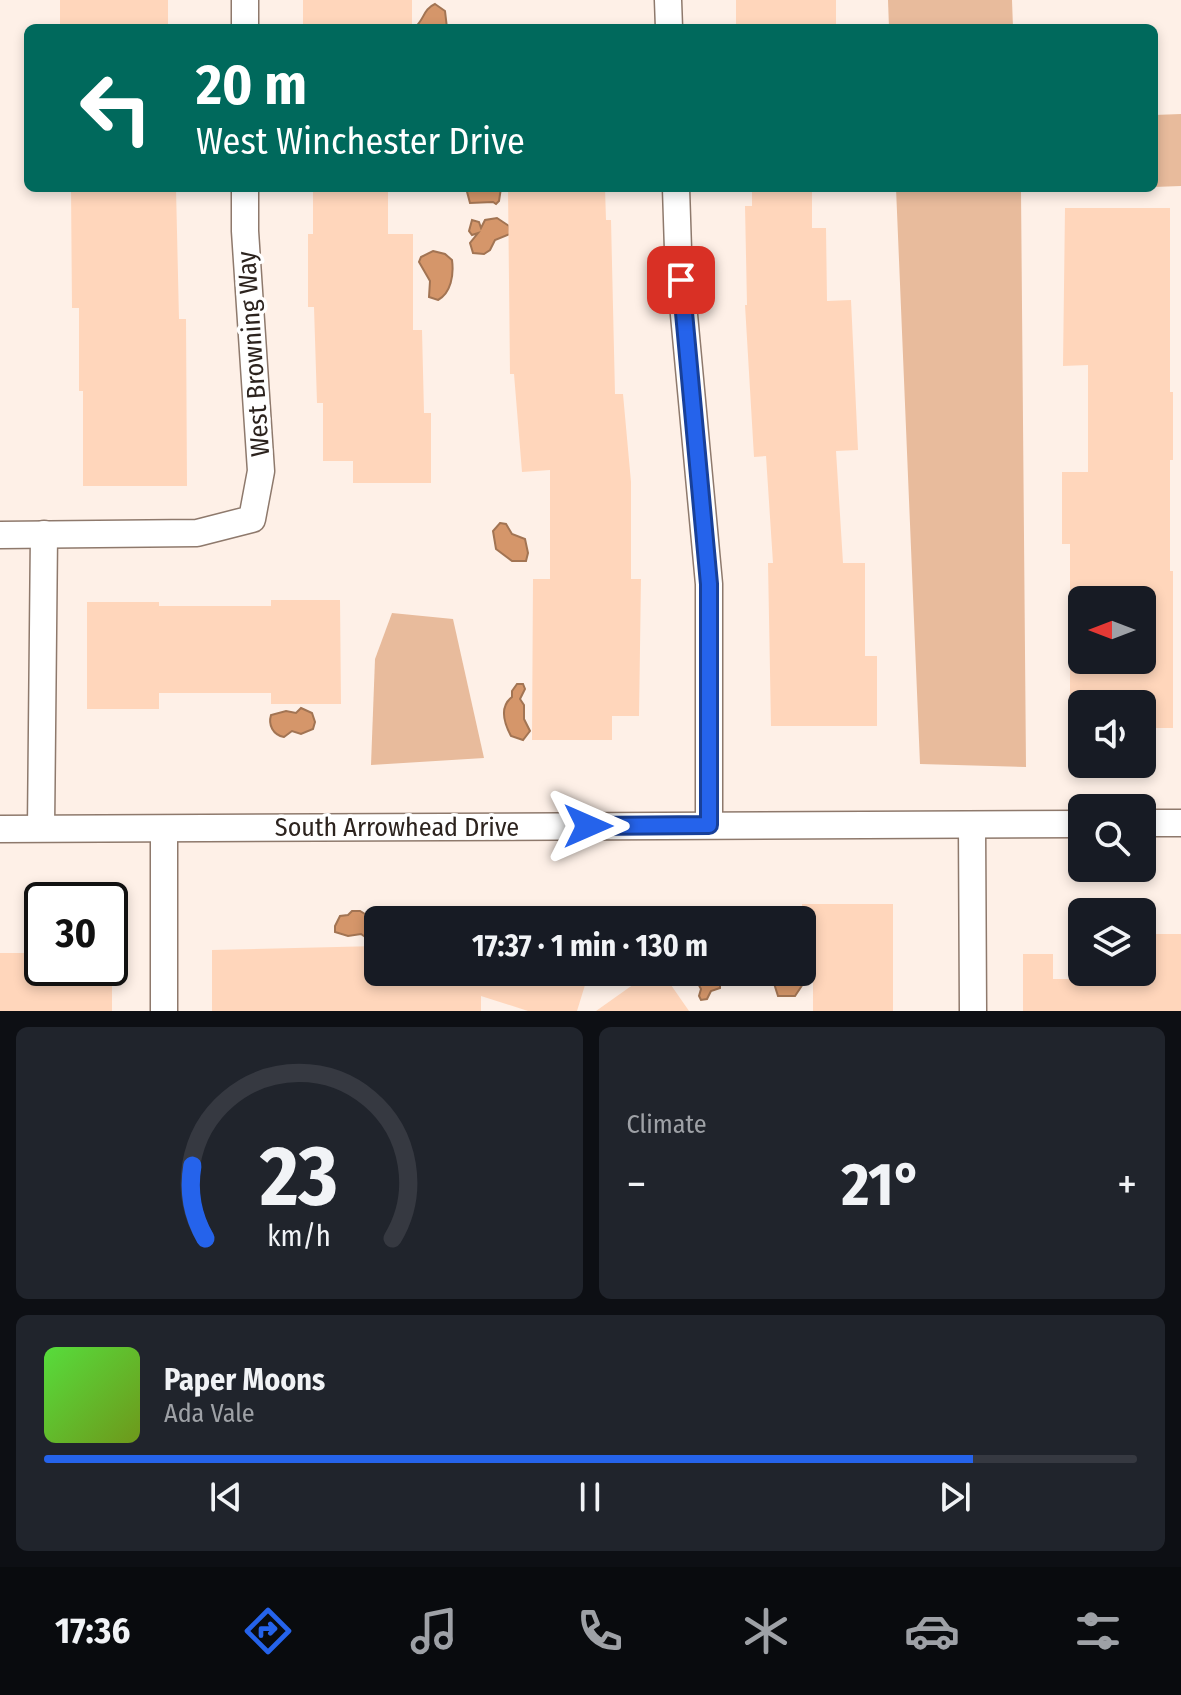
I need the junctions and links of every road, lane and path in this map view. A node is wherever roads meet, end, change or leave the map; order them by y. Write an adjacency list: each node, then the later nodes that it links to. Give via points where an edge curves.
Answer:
1 (245, 0): 3 (street)
2 (668, 0): 4 (street)
3 (245, 24)
4 (669, 24)
5 (245, 192): 7 (street, West Browning Way, via 261,471 252,519 197,533)
6 (676, 192): 12 (street, via 709,584)
7 (44, 534): 8 (street); 14 (street)
8 (0, 535)
9 (1156, 823): 10 (street)
10 (1181, 823)
11 (1068, 824): 13 (street, South Arrowhead Drive)
12 (709, 825): 13 (street, South Arrowhead Drive); 16 (street, South Arrowhead Drive)
13 (972, 825): 18 (street)
14 (41, 828): 15 (street, South Arrowhead Drive); 16 (street, South Arrowhead Drive)
15 (0, 829)
16 (164, 829): 17 (street)
17 (164, 1011)
18 (973, 1011)

